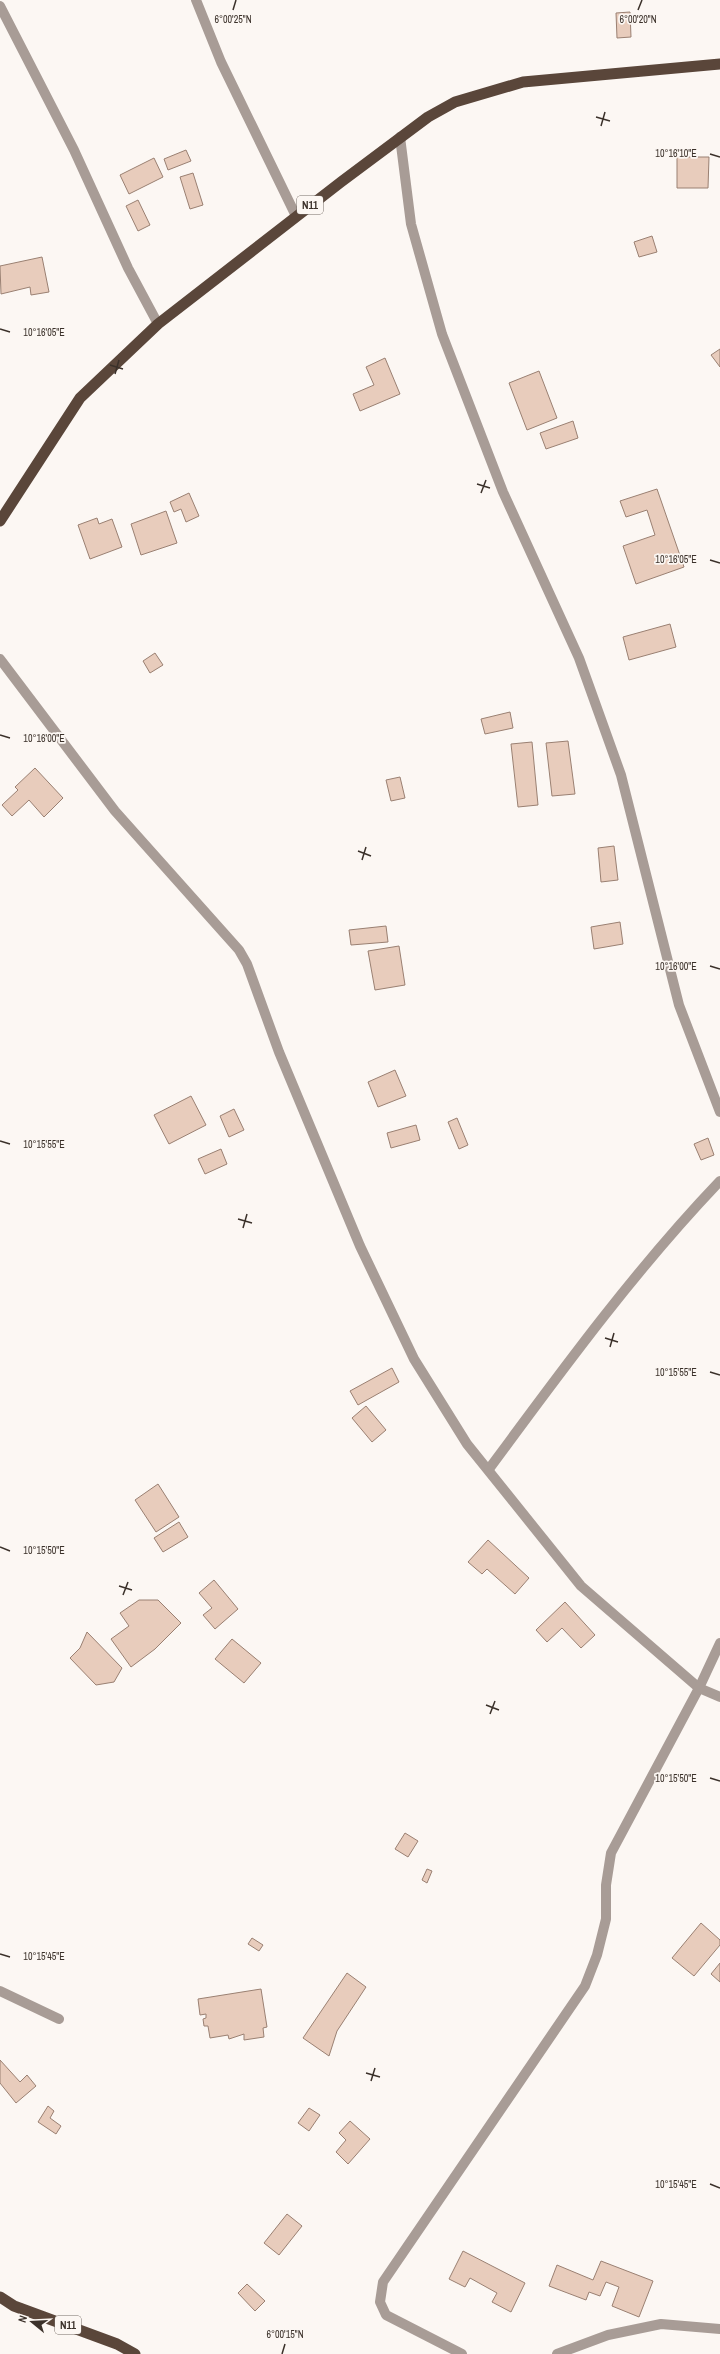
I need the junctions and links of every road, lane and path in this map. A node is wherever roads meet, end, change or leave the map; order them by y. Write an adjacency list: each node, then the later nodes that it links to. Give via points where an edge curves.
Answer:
1 (196, 0): 5 (street, via 221,62)
2 (0, 6): 6 (street, via 74,150 128,268)
3 (720, 64): 4 (highway, N11, via 523,82 455,102)
4 (400, 137): 5 (highway, N11); 9 (street, via 411,224 442,334 503,492 579,658 618,768 646,866 679,1005)
5 (296, 216): 6 (highway, N11)
6 (158, 324): 7 (highway, N11, via 80,398)
7 (0, 521)
8 (0, 659): 11 (street, via 115,811 239,950 247,964 279,1052 360,1246 414,1359 467,1444)
9 (720, 1112)
10 (720, 1180): 11 (street, via 671,1233 575,1353)
11 (489, 1469): 13 (street, via 581,1586)
12 (720, 1643): 13 (street)
13 (699, 1688): 14 (street); 20 (street, via 611,1853 606,1885 606,1919 585,1986 506,2098 383,2282 380,2302 386,2315)
14 (720, 1696)
15 (0, 1991): 16 (street)
16 (59, 2019)
17 (0, 2298): 19 (highway, N11, via 14,2306 117,2344)
18 (720, 2329): 21 (street, via 660,2324 608,2335)
19 (135, 2354)
20 (462, 2354)
21 (557, 2354)

